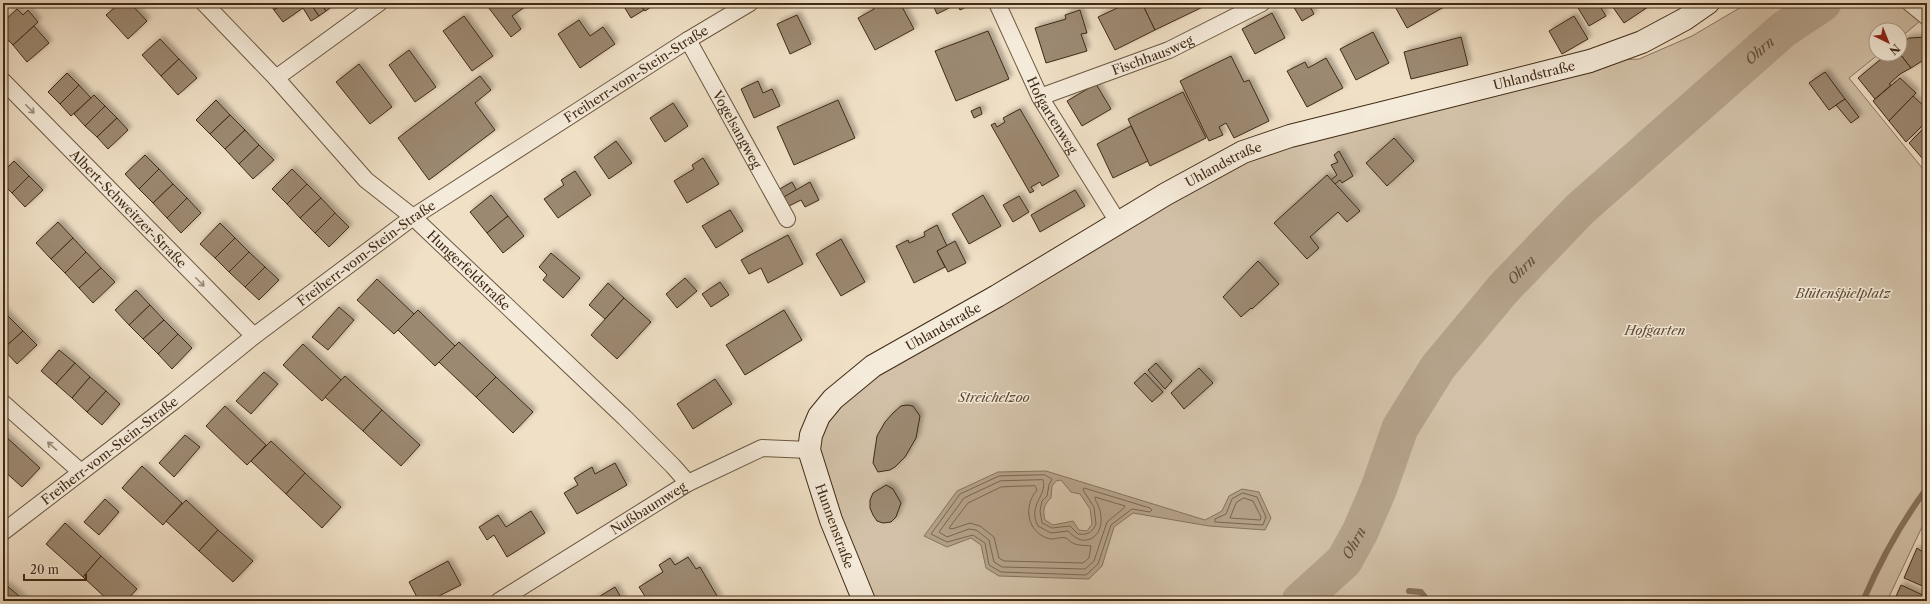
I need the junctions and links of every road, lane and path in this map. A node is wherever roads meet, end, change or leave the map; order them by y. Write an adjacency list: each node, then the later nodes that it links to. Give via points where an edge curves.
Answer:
1 (204, 3): 10 (street, Hungerfeldstraße)
2 (379, 3): 10 (street)
3 (750, 3): 9 (street, Freiherr-vom-Stein-Straße)
4 (997, 3): 12 (street, Hofgartenweg)
5 (1262, 3): 12 (street, Fischhausweg, via 1169,50)
6 (1708, 3): 15 (main road, Uhlandstraße, via 1685,19 1642,42 1590,61 1290,136 1243,152)
7 (1910, 3): 8 (street)
8 (1927, 18)
9 (688, 40): 13 (street, Freiherr-vom-Stein-Straße); 14 (street, Vogelsangweg)
10 (276, 78): 13 (street, Hungerfeldstraße, via 366,180)
11 (3, 81): 16 (street, Albert-Schweitzer-Straße, one-way to 16)
12 (1040, 98): 15 (street, Hofgartenweg)
13 (413, 217): 16 (street, Freiherr-vom-Stein-Straße); 20 (street, Hungerfeldstraße, via 626,418)
14 (787, 219)
15 (1118, 222): 18 (main road, Uhlandstraße, via 997,296 873,366 832,399 819,416 811,435)
16 (254, 336): 19 (street, Freiherr-vom-Stein-Straße)
17 (3, 403): 19 (street, one-way to 17)
18 (809, 450): 20 (street, Nußbaumweg, via 762,448); 23 (main road, Hunnenstraße, via 831,520)
19 (81, 472): 21 (street, Freiherr-vom-Stein-Straße)
20 (688, 483): 22 (street, Nußbaumweg)
21 (3, 532)
22 (499, 601)
23 (864, 601)

